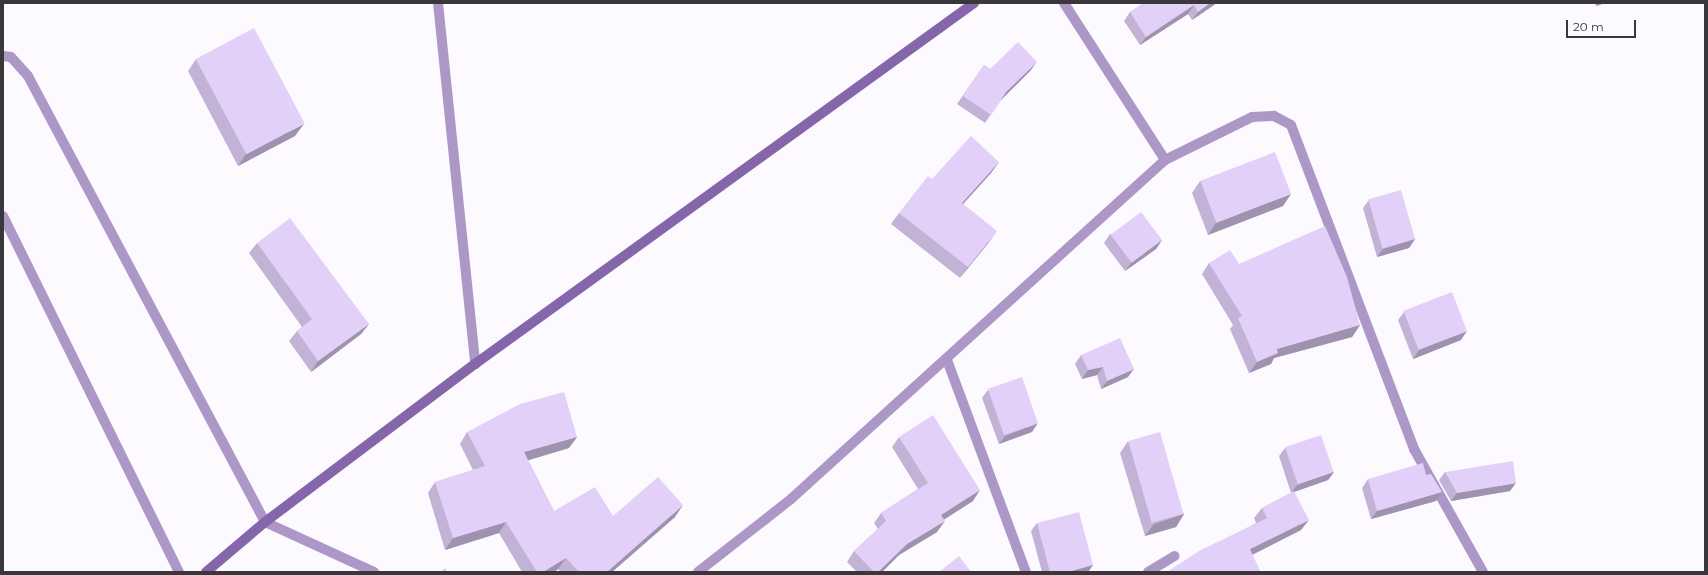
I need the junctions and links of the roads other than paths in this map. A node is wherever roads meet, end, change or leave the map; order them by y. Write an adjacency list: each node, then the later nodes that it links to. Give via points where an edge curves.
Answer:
1 (438, 3): 8 (street)
2 (974, 3): 8 (street)
3 (1064, 3): 5 (street)
4 (3, 56): 9 (street, via 11,57 28,76)
5 (1165, 160): 7 (street); 17 (street, via 1252,117 1274,116 1291,125 1414,449)
6 (3, 216): 11 (street)
7 (947, 360): 14 (street, via 791,499); 15 (street)
8 (475, 364): 9 (street)
9 (265, 522): 12 (street); 13 (street)
10 (1175, 556): 16 (street)
11 (179, 572)
12 (206, 572)
13 (374, 572)
14 (698, 572)
15 (1026, 572)
16 (1148, 572)
17 (1483, 572)

